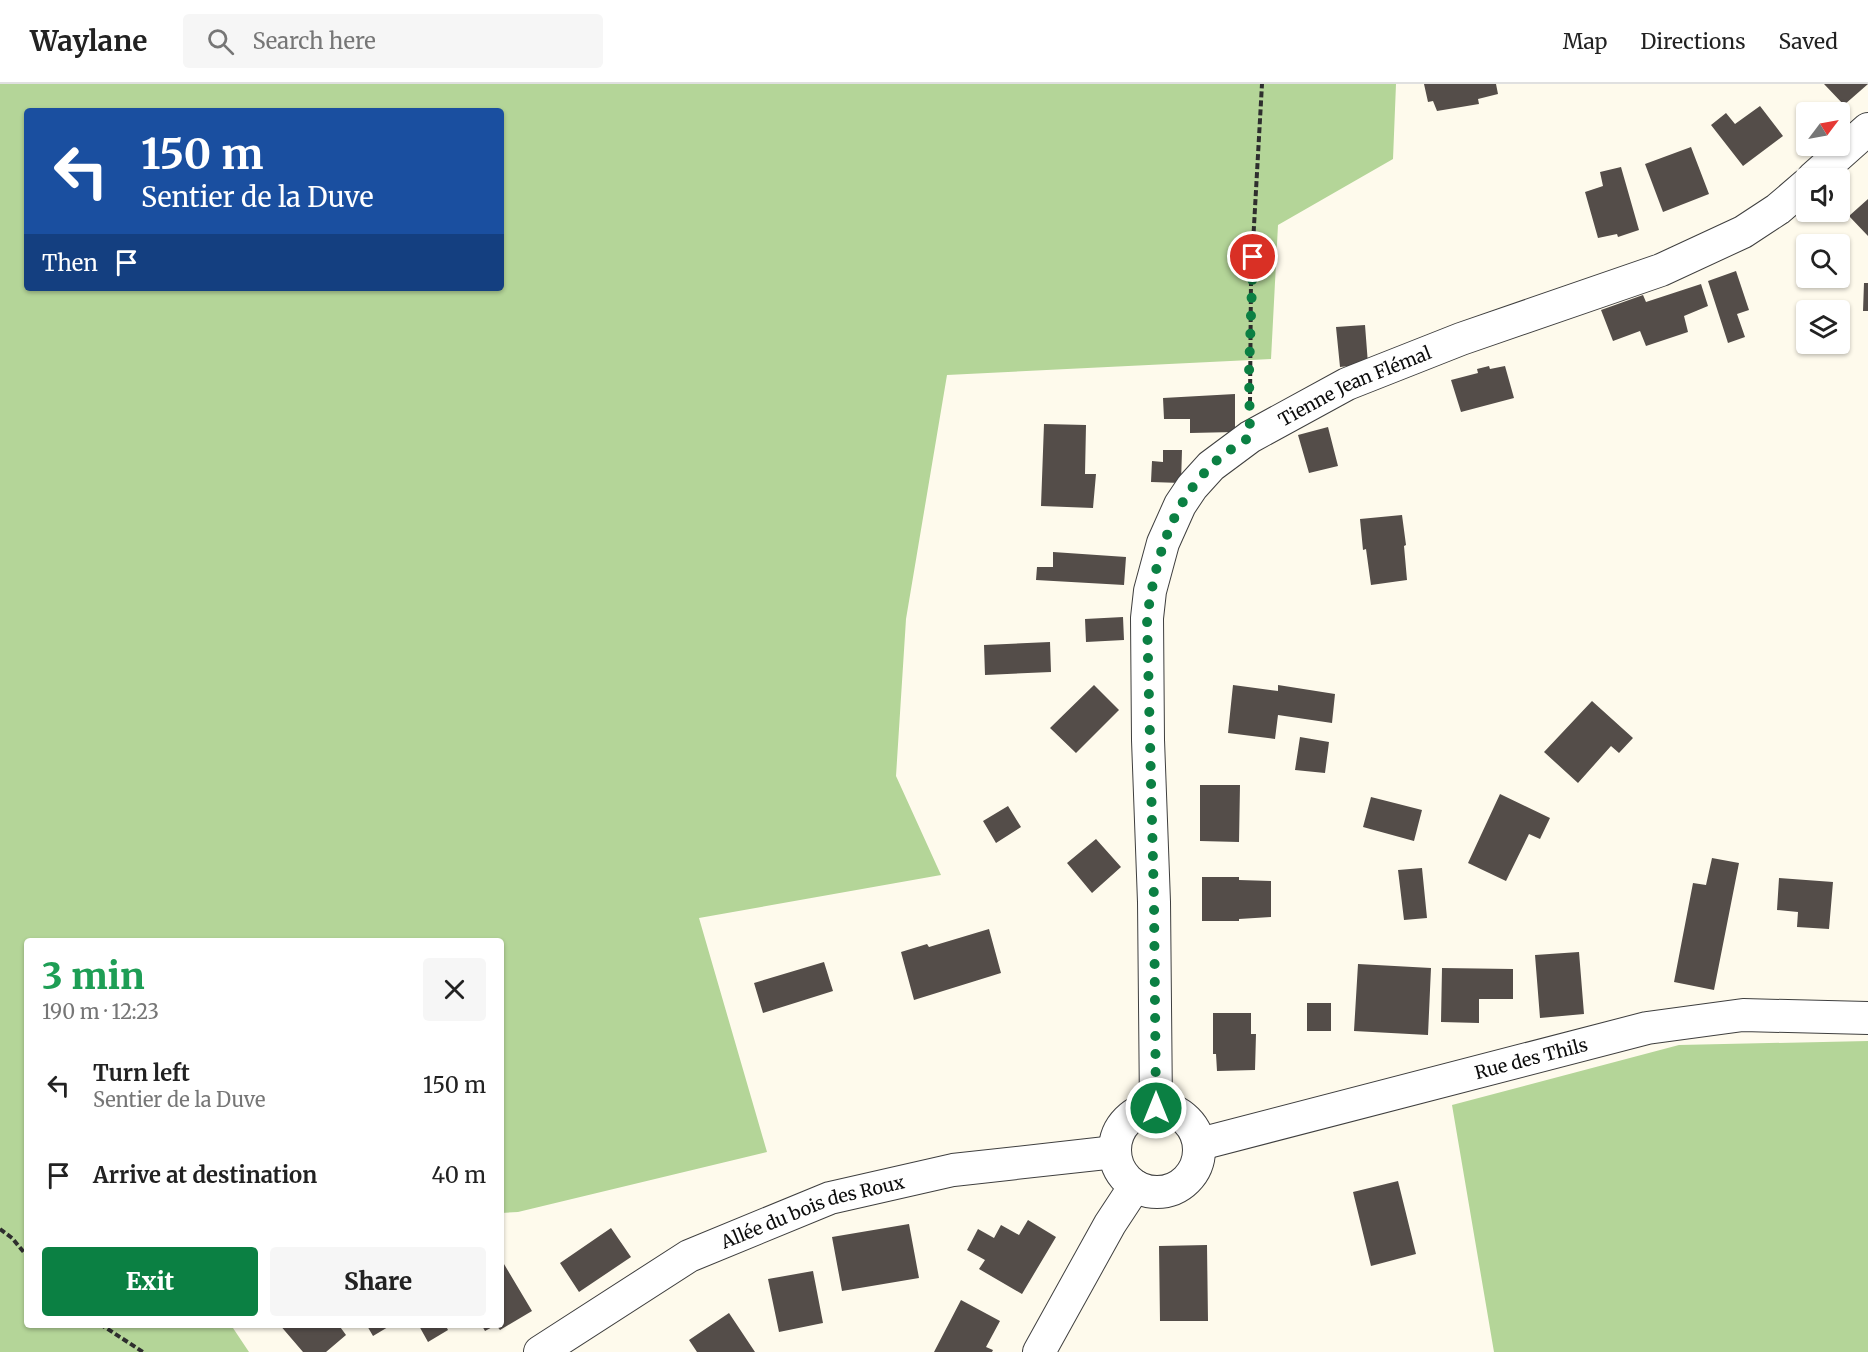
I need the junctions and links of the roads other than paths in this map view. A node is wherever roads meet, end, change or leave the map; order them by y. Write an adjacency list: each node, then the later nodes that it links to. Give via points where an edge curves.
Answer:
1 (1868, 129): 2 (street)
2 (1824, 168)
3 (1796, 194): 5 (street, Tienne Jean Flémal, via 1743,232 1661,270 1471,335 1378,370 1323,396 1250,437 1211,466 1192,487 1163,543 1147,618)
4 (1868, 1018): 6 (street, Rue des Thils, via 1743,1015 1647,1028)
5 (1156, 1108): 6 (street, via 1174,1111 1185,1118); 7 (street, via 1144,1109 1124,1123)
6 (1200, 1144): 8 (street, via 1197,1166 1181,1186 1155,1193)
7 (1115, 1152): 8 (street, via 1123,1175); 9 (street, Allée du bois des Roux, via 953,1170 830,1198 689,1256)
8 (1136, 1186): 10 (street, via 1110,1224)
9 (540, 1352)
10 (1039, 1352)

